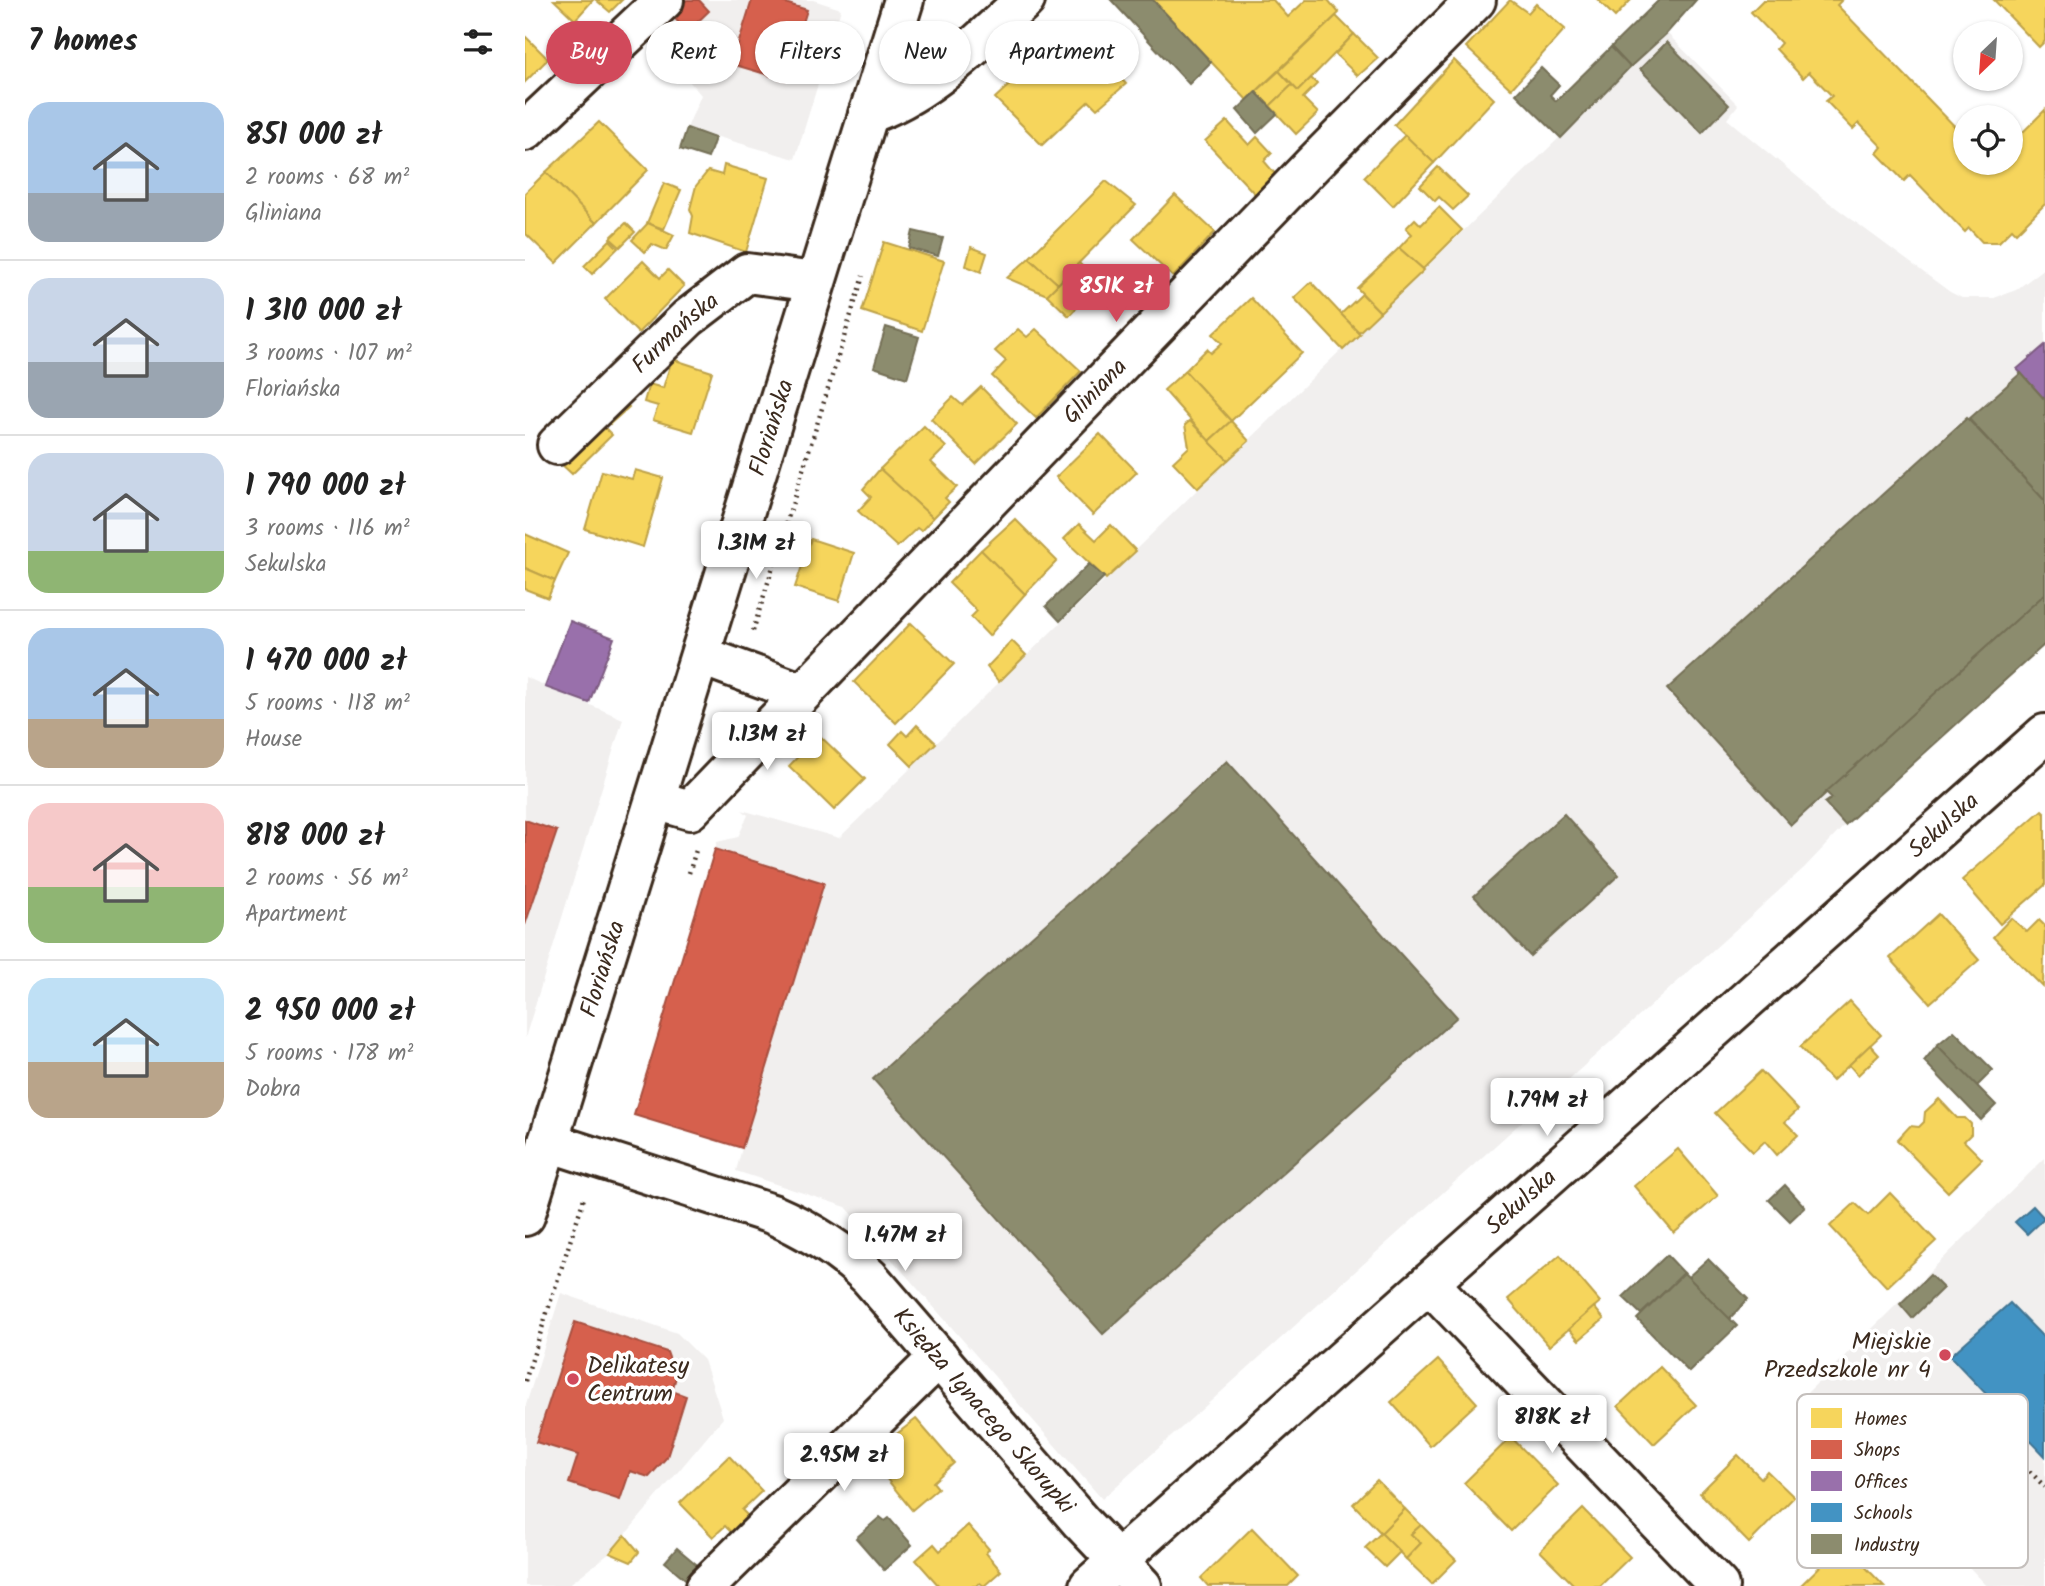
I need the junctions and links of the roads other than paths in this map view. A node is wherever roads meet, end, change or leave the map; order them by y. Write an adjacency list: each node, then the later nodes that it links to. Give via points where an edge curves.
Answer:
1 (664, 0): 6 (street)
2 (904, 0): 5 (street, Floriańska)
3 (1025, 0): 5 (street, via 933,82)
4 (1476, 0): 10 (street, Gliniana)
5 (868, 114): 7 (street, Floriańska)
6 (525, 131)
7 (815, 282): 8 (street, Furmańska, via 747,273 688,318); 9 (street, Floriańska)
8 (557, 445)
9 (702, 656): 10 (street); 12 (street, Floriańska)
10 (800, 692): 12 (street, Gliniana)
11 (2039, 751): 15 (street, Sekulska)
12 (673, 805): 13 (street, Floriańska)
13 (548, 1142): 14 (street, Floriańska); 16 (street, Księdza Ignacego Skorupki, via 800,1226 862,1270)
14 (525, 1216)
15 (1429, 1283): 17 (street, Sekulska); 20 (street)
16 (939, 1357): 17 (street, Księdza Ignacego Skorupki); 18 (street)
17 (1129, 1573): 19 (street, Sekulska)
18 (706, 1586)
19 (1089, 1586)
20 (1719, 1586)

